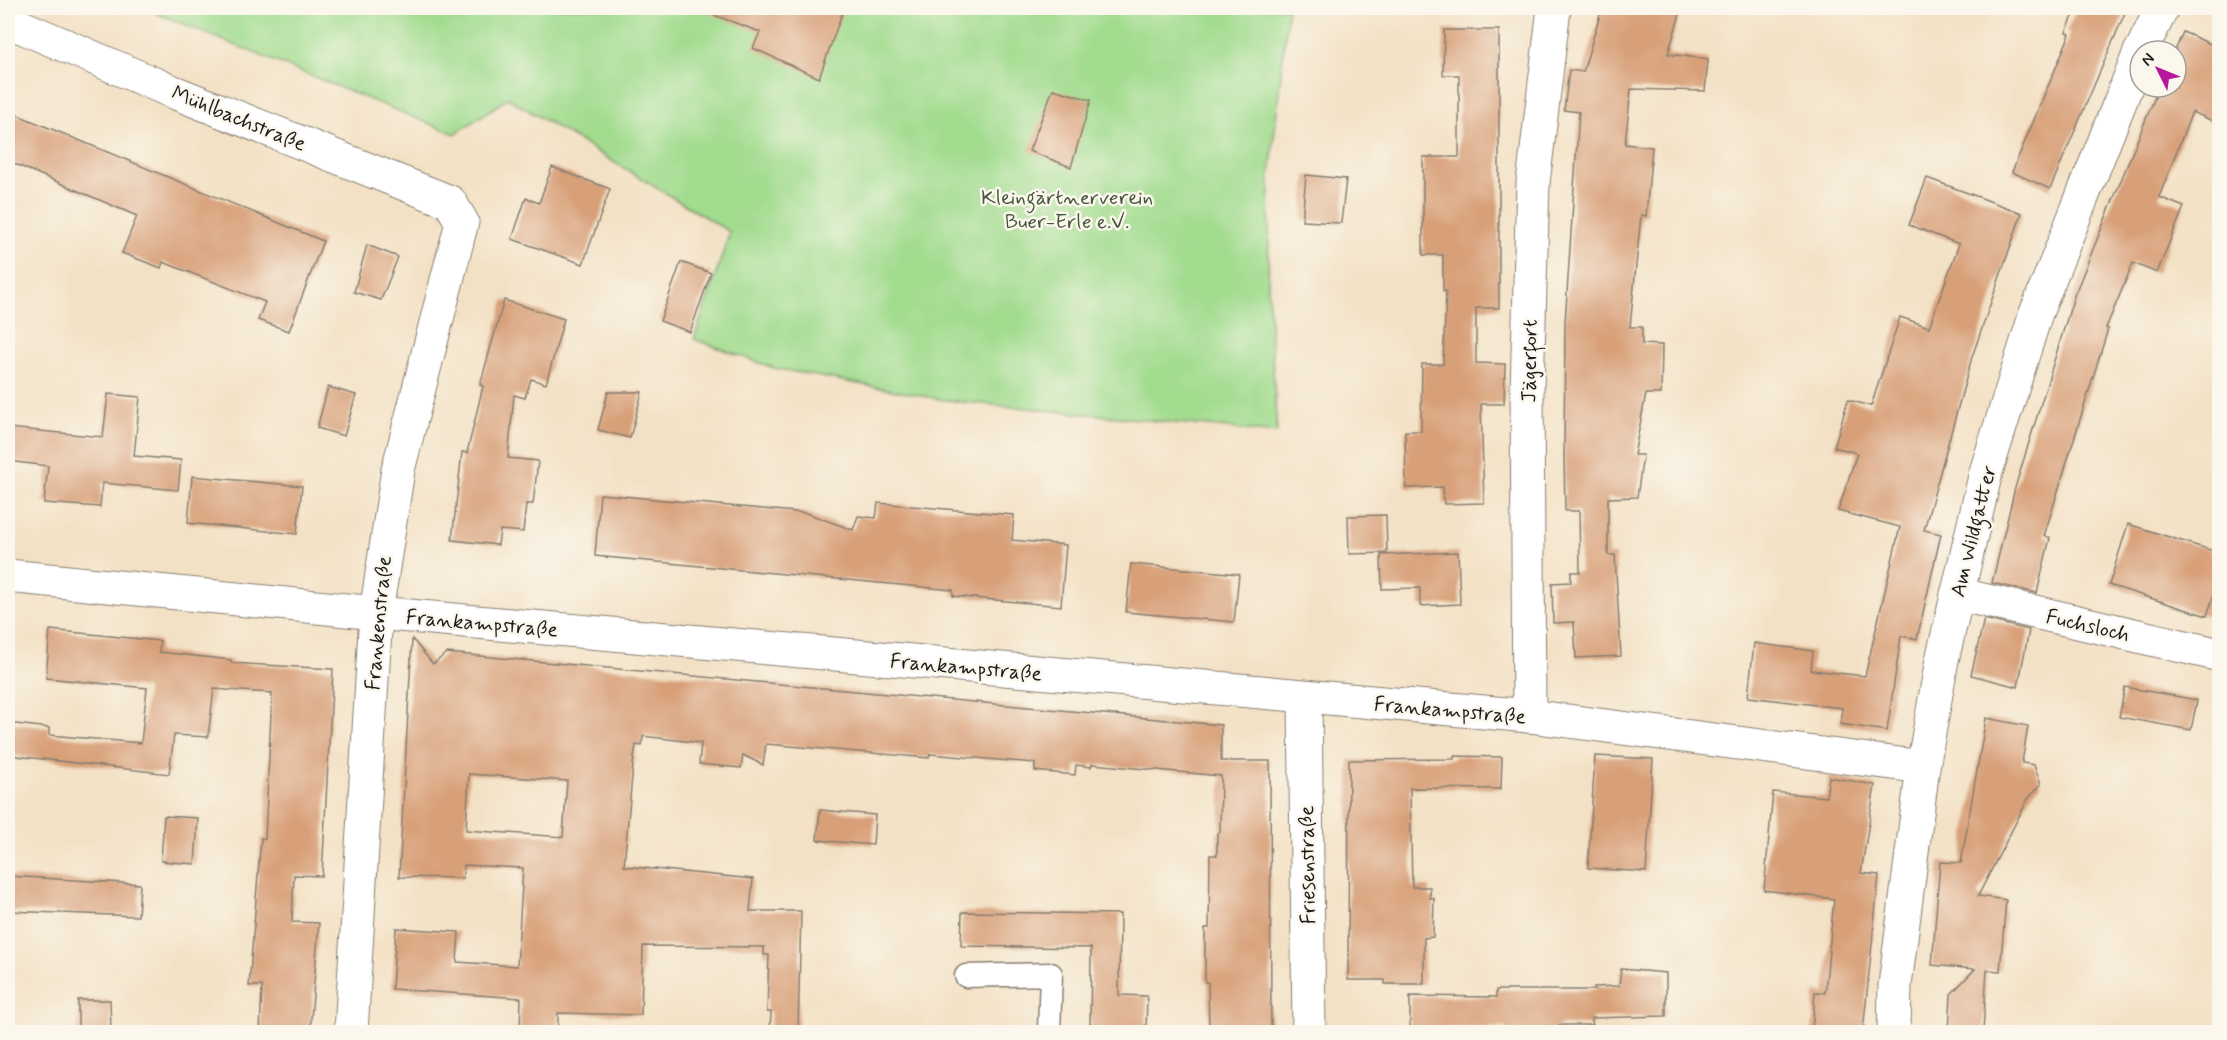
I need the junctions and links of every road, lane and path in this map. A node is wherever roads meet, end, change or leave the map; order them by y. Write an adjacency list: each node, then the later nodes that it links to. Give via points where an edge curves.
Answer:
1 (1554, 8): 12 (street, Jägerfort, via 1533,183 1527,389)
2 (2162, 8): 4 (street, Am Wildgatter)
3 (8, 21): 6 (street, Mühlbachstraße, via 171,91 441,198 450,202)
4 (2146, 39)
5 (2128, 82): 8 (street, Am Wildgatter, via 2036,313 1986,472)
6 (462, 222): 9 (street, Frankenstraße, via 398,470)
7 (8, 576): 9 (street, Frankampstraße)
8 (1957, 594): 10 (street, Fuchsloch); 13 (street, Am Wildgatter)
9 (376, 613): 11 (street, Frankampstraße); 15 (street, Frankenstraße)
10 (2220, 656)
11 (1305, 698): 12 (street, Frankampstraße); 17 (street, Friesenstraße)
12 (1529, 716): 13 (street, Frankampstraße)
13 (1923, 767): 18 (street, Am Wildgatter, via 1895,985)
14 (966, 976): 16 (lane, via 1052,974)
15 (351, 1032)
16 (1048, 1032)
17 (1309, 1032)
18 (1894, 1032)

